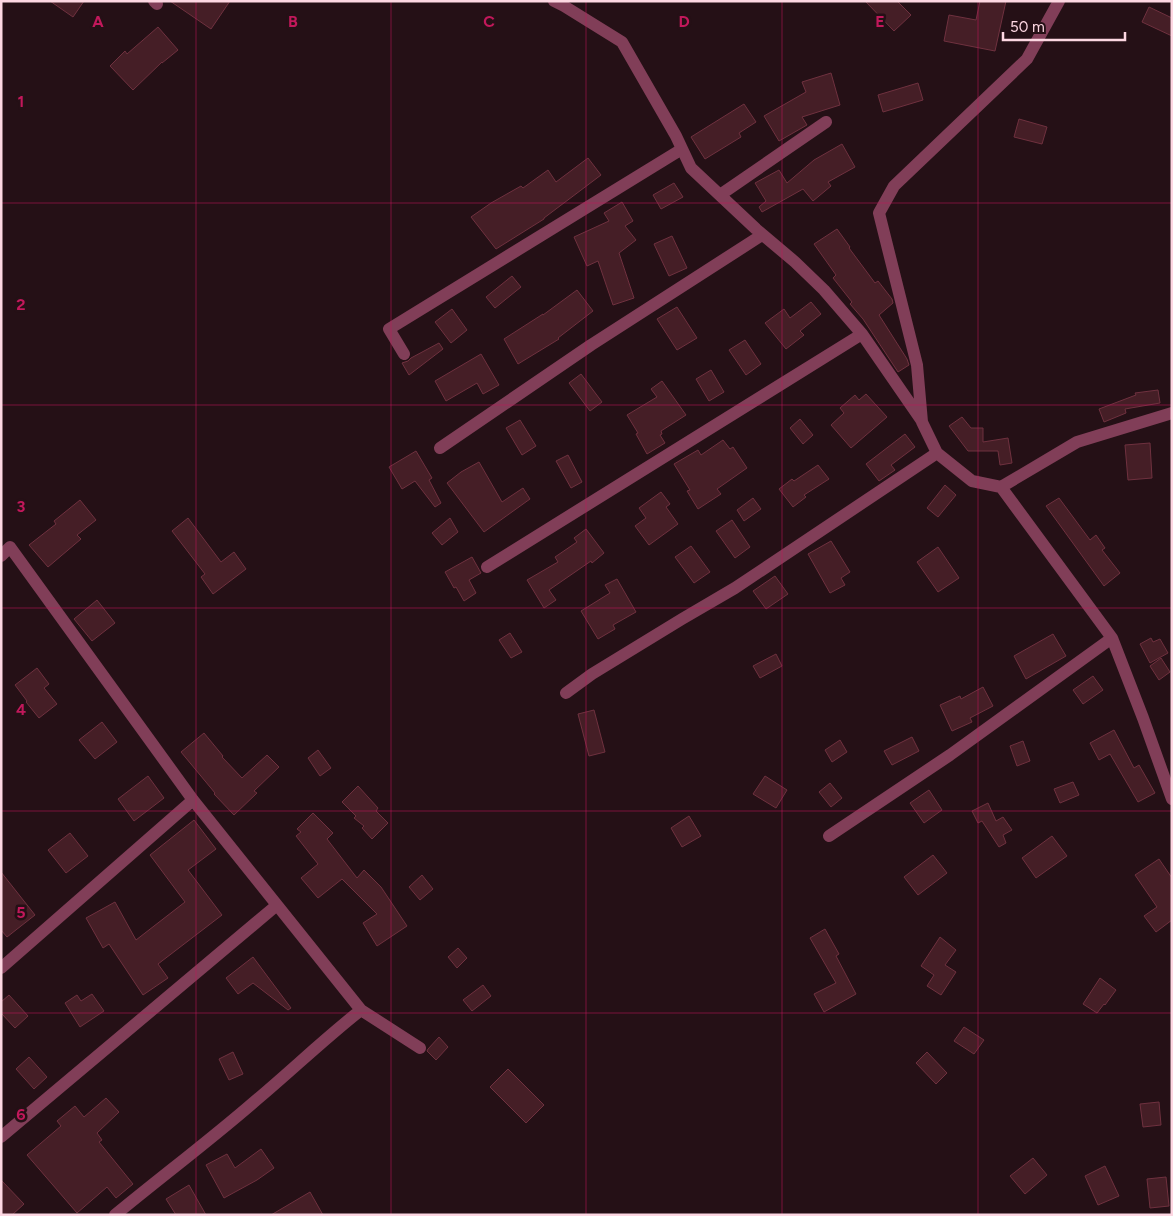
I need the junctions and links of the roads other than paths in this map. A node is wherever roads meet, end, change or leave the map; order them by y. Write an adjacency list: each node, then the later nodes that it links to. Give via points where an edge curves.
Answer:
1 (554, 1): 4 (street, via 622,42)
2 (1059, 1): 10 (street, via 1027,59 894,186 879,213 917,365)
3 (826, 122): 5 (street)
4 (682, 150): 5 (street, via 691,168); 8 (street, via 389,329)
5 (720, 195): 6 (street)
6 (762, 234): 7 (street, via 824,290); 11 (street)
7 (862, 334): 10 (street); 15 (street)
8 (404, 354)
9 (1172, 413): 13 (street, via 1078,442)
10 (922, 422): 12 (street)
11 (440, 448)
12 (937, 453): 13 (street, via 972,481); 17 (street, via 735,588)
13 (1001, 487): 16 (street)
14 (1, 556): 19 (street, via 10,547)
15 (487, 567)
16 (1112, 638): 18 (street); 20 (street, via 950,755)
17 (566, 693)
18 (1172, 799)
19 (193, 800): 21 (street); 22 (street)
20 (829, 836)
21 (277, 905): 23 (street); 25 (street)
22 (1, 968)
23 (361, 1010): 24 (street); 26 (street)
24 (420, 1048)
25 (1, 1137)
26 (115, 1215)

